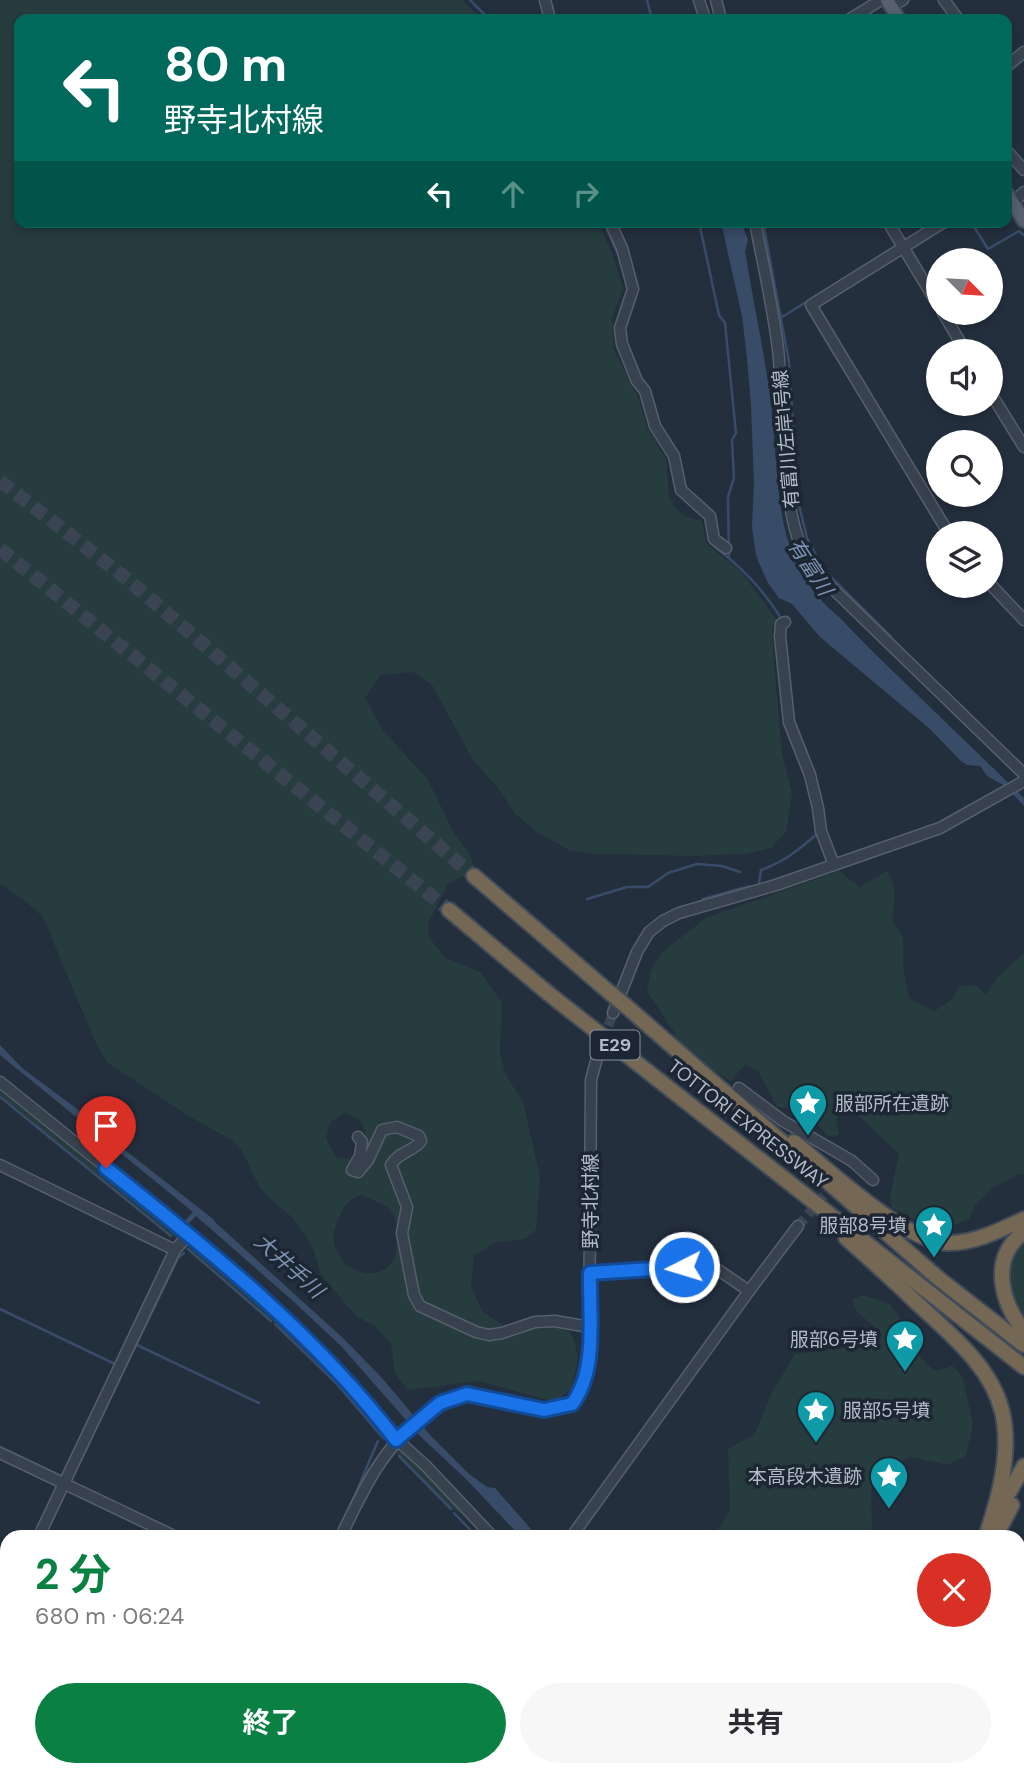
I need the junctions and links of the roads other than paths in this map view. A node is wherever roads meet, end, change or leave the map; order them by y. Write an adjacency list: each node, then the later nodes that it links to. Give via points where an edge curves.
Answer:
1 (903, 0): 2 (street)
2 (886, 2): 3 (street)
3 (861, 14)
4 (1012, 200): 5 (main road)
5 (1024, 221)
6 (613, 228): 15 (street, via 633,289 620,328 622,344 645,391 655,426 674,456 681,490 710,516 713,539)
7 (756, 228): 19 (street, 有富川左岸1号線, via 778,346 788,494 801,546 812,567 832,588)
8 (892, 228): 10 (street)
9 (934, 228): 10 (street)
10 (903, 247): 11 (street); 14 (street, via 811,305)
11 (926, 285)
12 (1003, 413): 13 (street)
13 (1024, 447)
14 (941, 521)
15 (726, 548)
16 (1003, 598): 17 (street)
17 (1024, 620)
18 (785, 622): 20 (street, via 780,636 789,722 810,775 821,831)
19 (1023, 779): 20 (street, via 940,828)
20 (834, 865): 23 (street, via 663,921 649,932 637,952)
21 (474, 876): 23 (highway, TOTTORI EXPRESSWAY / E29, bridge, via 609,992)
22 (449, 910): 32 (highway, TOTTORI EXPRESSWAY / E29)
23 (619, 1009): 25 (highway, TOTTORI EXPRESSWAY / E29)
24 (598, 1054): 39 (street, 野寺北村線, via 591,1080)
25 (692, 1066): 34 (highway, via 894,1220 926,1239 946,1243 976,1239); 43 (highway, TOTTORI EXPRESSWAY / E29, via 938,1278)
26 (0, 1082): 37 (street)
27 (739, 1088): 29 (street, via 783,1121)
28 (358, 1137): 41 (street, via 360,1156 352,1170 358,1172 382,1130 397,1127 421,1141 391,1165 407,1206 402,1233 420,1306 489,1335 535,1322)
29 (852, 1161): 31 (street); 33 (street)
30 (0, 1165): 38 (street)
31 (845, 1171)
32 (783, 1176): 44 (highway, TOTTORI EXPRESSWAY / E29); 56 (highway, via 802,1202 917,1303 988,1378 1002,1411 1005,1456)
33 (873, 1180)
34 (1024, 1219)
35 (797, 1226): 40 (street)
36 (1024, 1232): 42 (highway, via 1010,1248 1001,1283 1012,1315)
37 (189, 1234): 38 (street); 45 (street, via 306,1337)
38 (175, 1250): 49 (street)
39 (590, 1273): 40 (street, via 708,1265); 41 (street, 野寺北村線)
40 (748, 1291): 55 (street)
41 (589, 1328): 45 (street, 野寺北村線, via 585,1378 572,1404 544,1410 467,1394 455,1396 428,1411)
42 (1024, 1331)
43 (1024, 1345)
44 (1024, 1367)
45 (399, 1437): 53 (street, via 371,1475); 54 (street)
46 (0, 1453): 49 (street)
47 (1024, 1466): 57 (highway)
48 (1024, 1482): 58 (highway)
49 (64, 1484): 51 (street); 52 (street)
50 (1024, 1503): 59 (highway)
51 (42, 1530)
52 (161, 1530)
53 (344, 1530)
54 (486, 1530)
55 (576, 1530)
56 (994, 1530)
57 (995, 1530)
58 (996, 1530)
59 (998, 1530)

